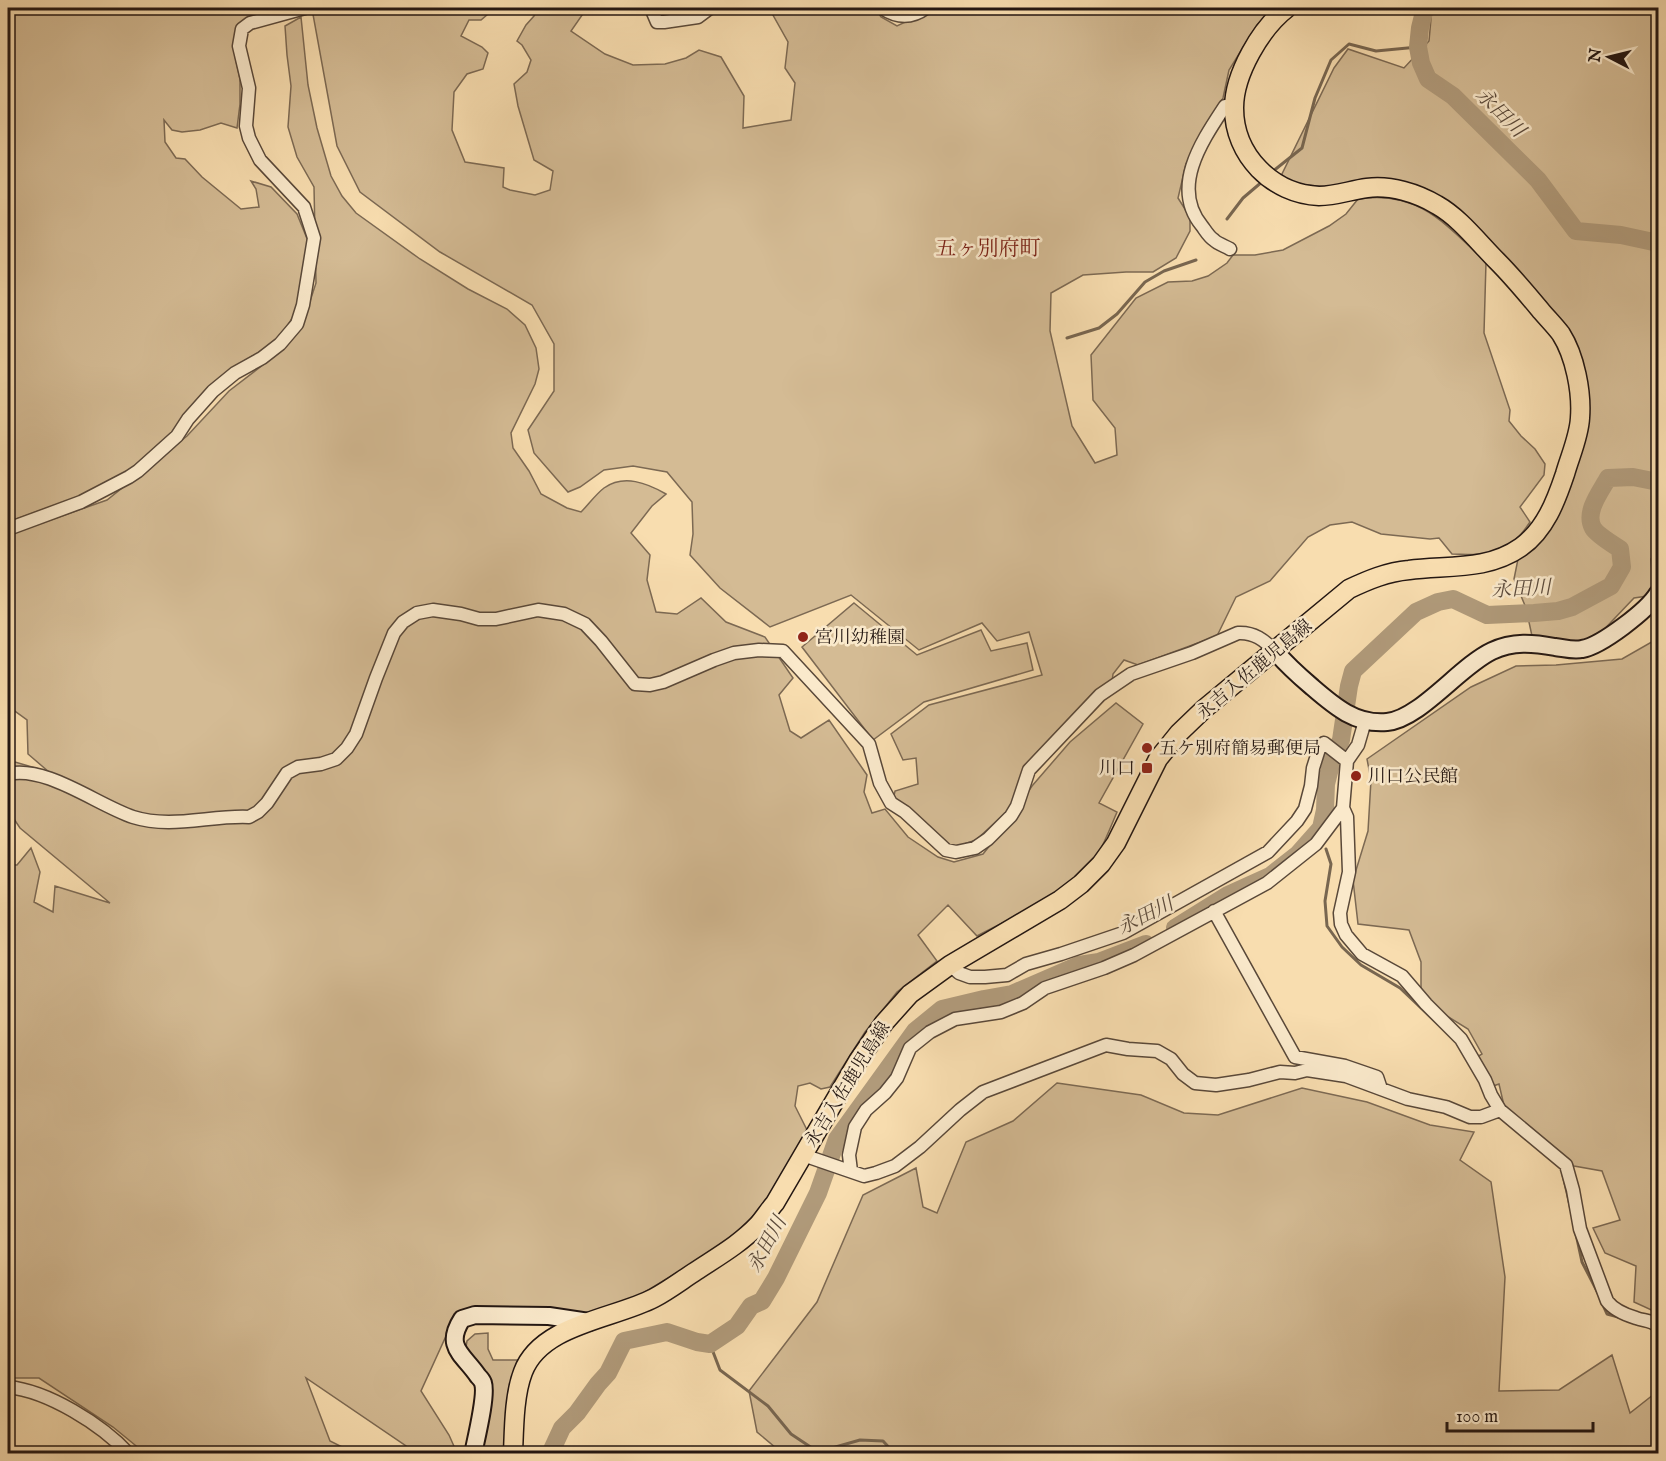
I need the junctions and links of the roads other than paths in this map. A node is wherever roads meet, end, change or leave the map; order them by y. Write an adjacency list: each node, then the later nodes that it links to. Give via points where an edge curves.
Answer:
1 (305, 8): 9 (street, via 250,23 242,29 239,46 249,88 249,138 260,160 304,207 314,238 297,324 280,344 213,391 177,436 138,471 81,502)
2 (651, 8): 6 (street, via 657,22 698,17)
3 (882, 8): 4 (street, via 902,16)
4 (926, 8)
5 (1287, 8): 7 (main road, 永吉入佐鹿児島線, via 1269,25 1246,64 1235,92)
6 (706, 9)
7 (1234, 113): 8 (street, via 1225,106 1201,145 1188,183 1188,201 1197,220 1214,240); 11 (main road, 永吉入佐鹿児島線, via 1238,134 1252,162 1268,178 1287,188 1306,194 1335,195 1368,188 1399,190 1423,197 1452,216 1520,285 1560,333 1569,350 1580,394 1578,431 1559,491 1547,517 1523,546 1487,564 1393,572 1369,580 1342,595)
8 (1230, 249)
9 (8, 529)
10 (1659, 593): 12 (street, via 1625,625 1591,647 1570,650 1538,644 1510,645 1484,656 1400,718 1387,722)
11 (1275, 651): 12 (street, via 1338,710); 14 (street, via 1260,638 1238,633 1131,674 1100,694 1029,770 1011,816 975,848 956,852 946,850 891,803 880,783 869,744 783,651 734,653 663,682 635,684 585,624 564,614 538,610 496,619 433,610 417,613 403,622 394,633 356,734 347,748 336,759 287,773 267,803 249,817 150,820 132,816 37,774); 17 (main road, 永吉入佐鹿児島線, via 1204,709 1158,759 1116,843 1081,884)
12 (1358, 718): 13 (street, via 1358,745)
13 (1343, 759): 15 (street); 17 (street, via 1324,743 1319,749 1305,809 1268,852 1124,933 1026,964 1006,975 970,977 959,974)
14 (8, 774)
15 (1343, 808): 16 (street, via 1316,844 1292,865); 19 (street, via 1347,817 1349,872 1340,913 1346,935 1362,954 1402,976 1461,1039)
16 (1214, 911): 18 (street, via 1295,1058 1345,1066 1377,1077); 21 (street, via 1134,955 1045,988 1023,1003 1001,1012 954,1019 930,1032 910,1048 897,1078 855,1127)
17 (950, 965): 20 (main road, 永吉入佐鹿児島線, via 910,994 884,1023 836,1095)
18 (1381, 1089): 19 (street, via 1470,1117); 21 (street, via 1346,1076 1307,1071 1280,1072 1216,1085 1195,1083 1171,1059 1157,1052 1106,1045 984,1092 894,1166 864,1176)
19 (1500, 1110): 23 (street, via 1566,1165 1580,1229 1606,1301 1622,1312)
20 (808, 1157): 21 (street); 22 (main road, 永吉入佐鹿児島線, via 758,1224 738,1243 651,1300)
21 (847, 1170)
22 (590, 1322): 26 (street, via 549,1316 475,1315 462,1319 454,1342 483,1383); 27 (main road, 永吉入佐鹿児島線, via 543,1345 523,1371)
23 (1659, 1326)
24 (8, 1387): 25 (street, via 38,1393 57,1402)
25 (129, 1454)
26 (473, 1454)
27 (513, 1454)

